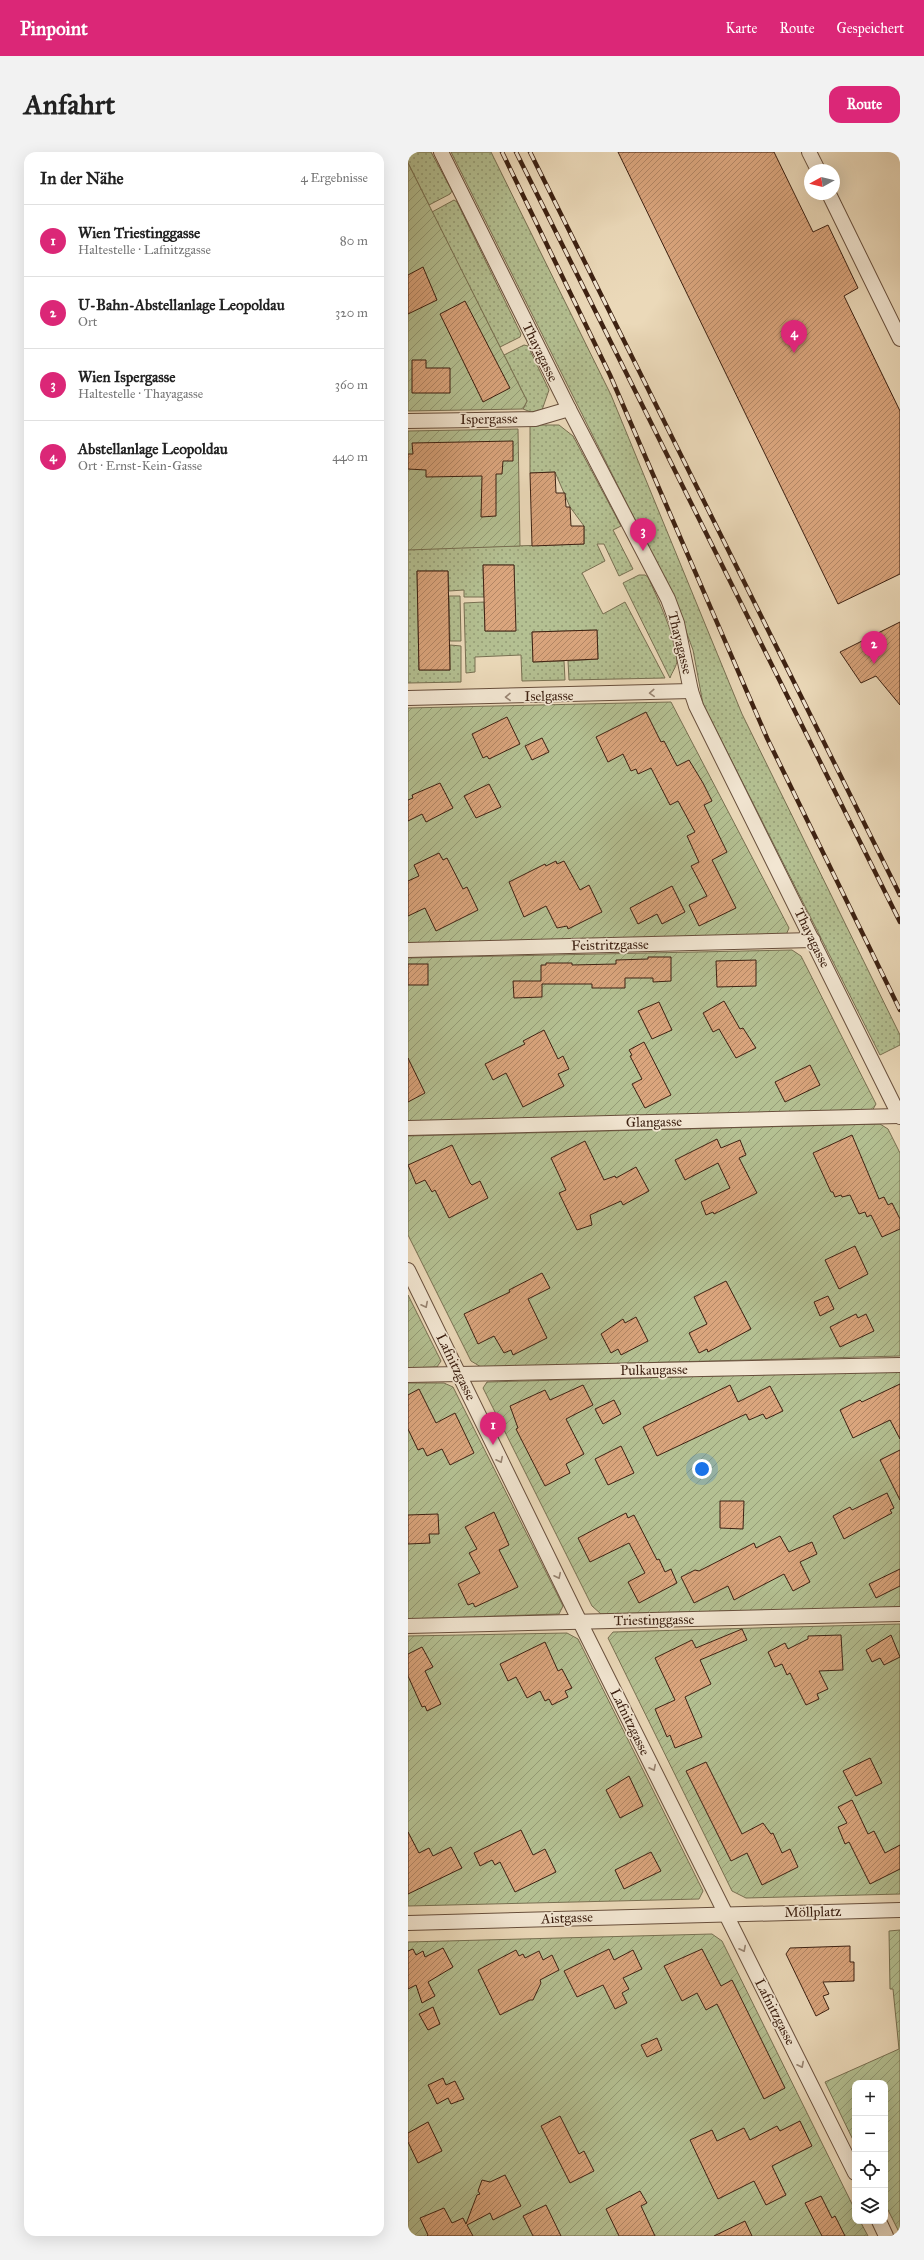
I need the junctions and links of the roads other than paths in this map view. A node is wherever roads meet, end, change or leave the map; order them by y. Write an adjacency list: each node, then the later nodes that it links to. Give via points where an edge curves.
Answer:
1 (441, 152): 6 (street, Thayagasse)
2 (809, 152): 3 (street)
3 (815, 164)
4 (832, 200): 5 (street)
5 (900, 339)
6 (569, 409): 7 (street, Ispergasse, via 535,418); 8 (street, Thayagasse, via 668,599 678,623)
7 (408, 421)
8 (691, 691): 9 (street, Iselgasse, one-way to 9); 10 (street, Thayagasse, via 696,706)
9 (408, 698)
10 (813, 940): 11 (street, Feistritzgasse); 12 (street, Thayagasse)
11 (408, 950)
12 (900, 1116): 13 (street, Glangasse)
13 (408, 1128)
14 (408, 1270): 16 (street, Lafnitzgasse, one-way to 16)
15 (900, 1364): 16 (street, Pulkaugasse)
16 (460, 1374): 17 (street, Pulkaugasse); 19 (street, Lafnitzgasse, one-way to 19)
17 (408, 1375)
18 (900, 1614): 19 (street, Triestinggasse)
19 (580, 1622): 20 (street, Triestinggasse); 22 (street, Lafnitzgasse, one-way to 22)
20 (408, 1626)
21 (900, 1910): 22 (street, Möllplatz)
22 (726, 1914): 23 (street, Aistgasse); 24 (street, Lafnitzgasse, one-way to 24)
23 (408, 1923)
24 (852, 2167)
25 (880, 2224): 26 (street)
26 (886, 2236)

